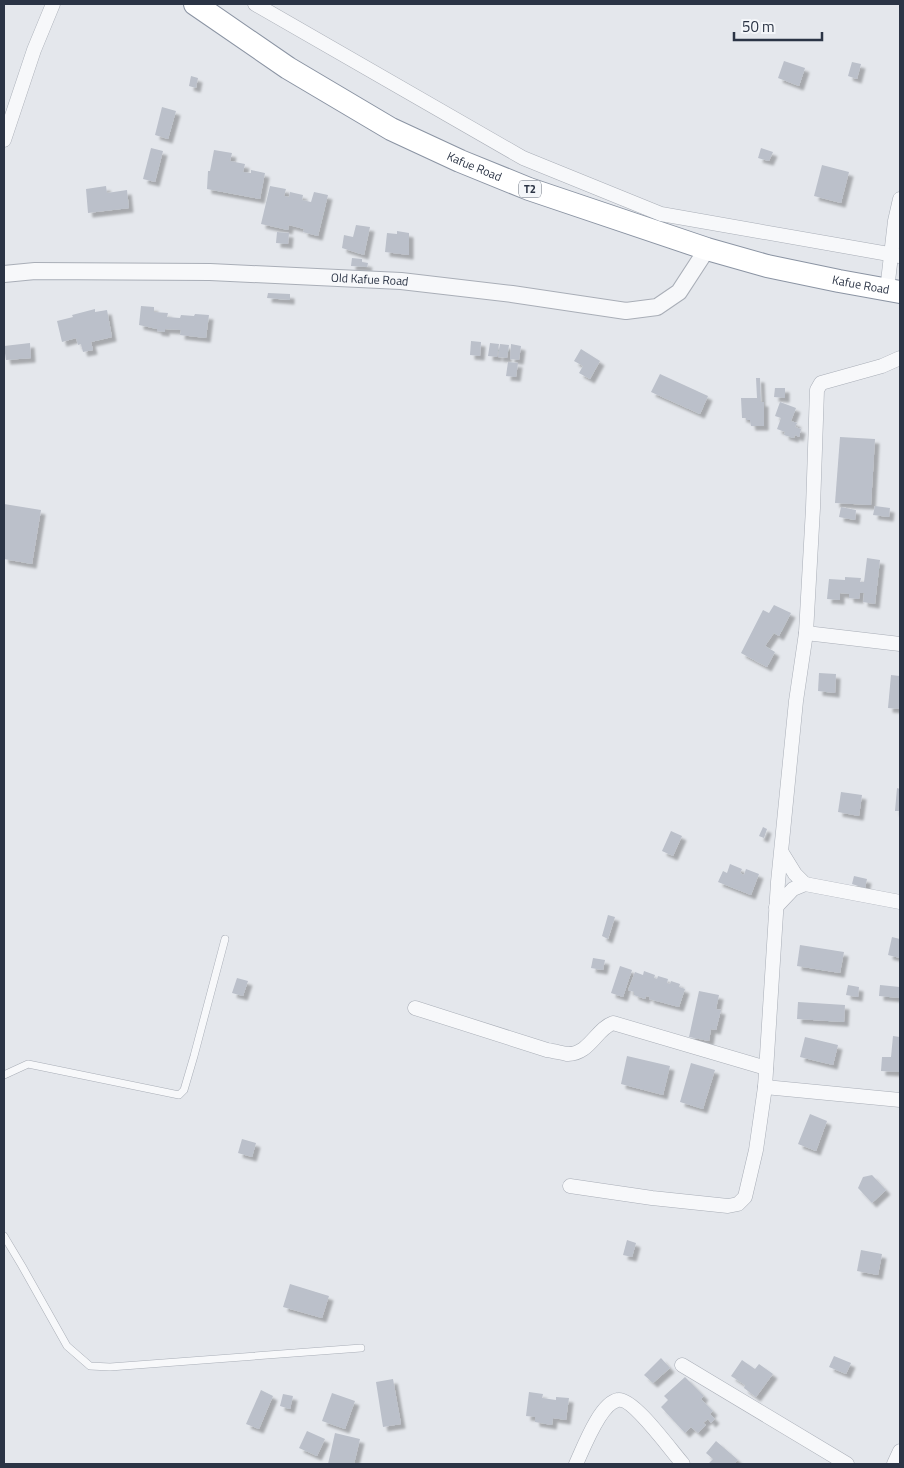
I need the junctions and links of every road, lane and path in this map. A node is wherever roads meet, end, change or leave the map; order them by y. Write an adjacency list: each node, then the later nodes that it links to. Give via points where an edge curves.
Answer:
1 (53, 4): 4 (street)
2 (195, 4): 6 (highway, Kafue Road / T2, via 288,68 391,129 529,189)
3 (255, 4): 7 (street, via 523,158 661,214)
4 (4, 140)
5 (900, 199): 7 (street, via 895,221)
6 (708, 249): 8 (street, Old Kafue Road, via 679,292 657,307 626,310 401,281 210,272 35,271); 9 (highway, Kafue Road / T2, via 766,266)
7 (895, 255): 9 (street)
8 (4, 274)
9 (894, 291)
10 (900, 358): 11 (street, via 821,383 817,390)
11 (806, 633): 12 (street); 13 (street, via 793,727)
12 (900, 644)
13 (782, 854): 14 (street); 16 (street)
14 (806, 884): 15 (street); 16 (street, via 793,890)
15 (900, 902)
16 (776, 907): 19 (street)
17 (225, 939): 20 (lane, via 184,1090 179,1095 28,1064)
18 (415, 1008): 19 (street, via 547,1050 570,1054 588,1047 605,1026 613,1022)
19 (766, 1068): 21 (street)
20 (4, 1075)
21 (765, 1087): 22 (street); 23 (street, via 756,1150 745,1197 738,1204 728,1206 652,1198)
22 (900, 1100)
23 (570, 1186)
24 (4, 1236): 25 (lane, via 67,1346 90,1366)
25 (361, 1348)
26 (682, 1365): 30 (street)
27 (900, 1450): 31 (street)
28 (576, 1464): 29 (street, via 603,1412 618,1400 636,1408)
29 (683, 1464)
30 (846, 1464)
31 (894, 1464)

